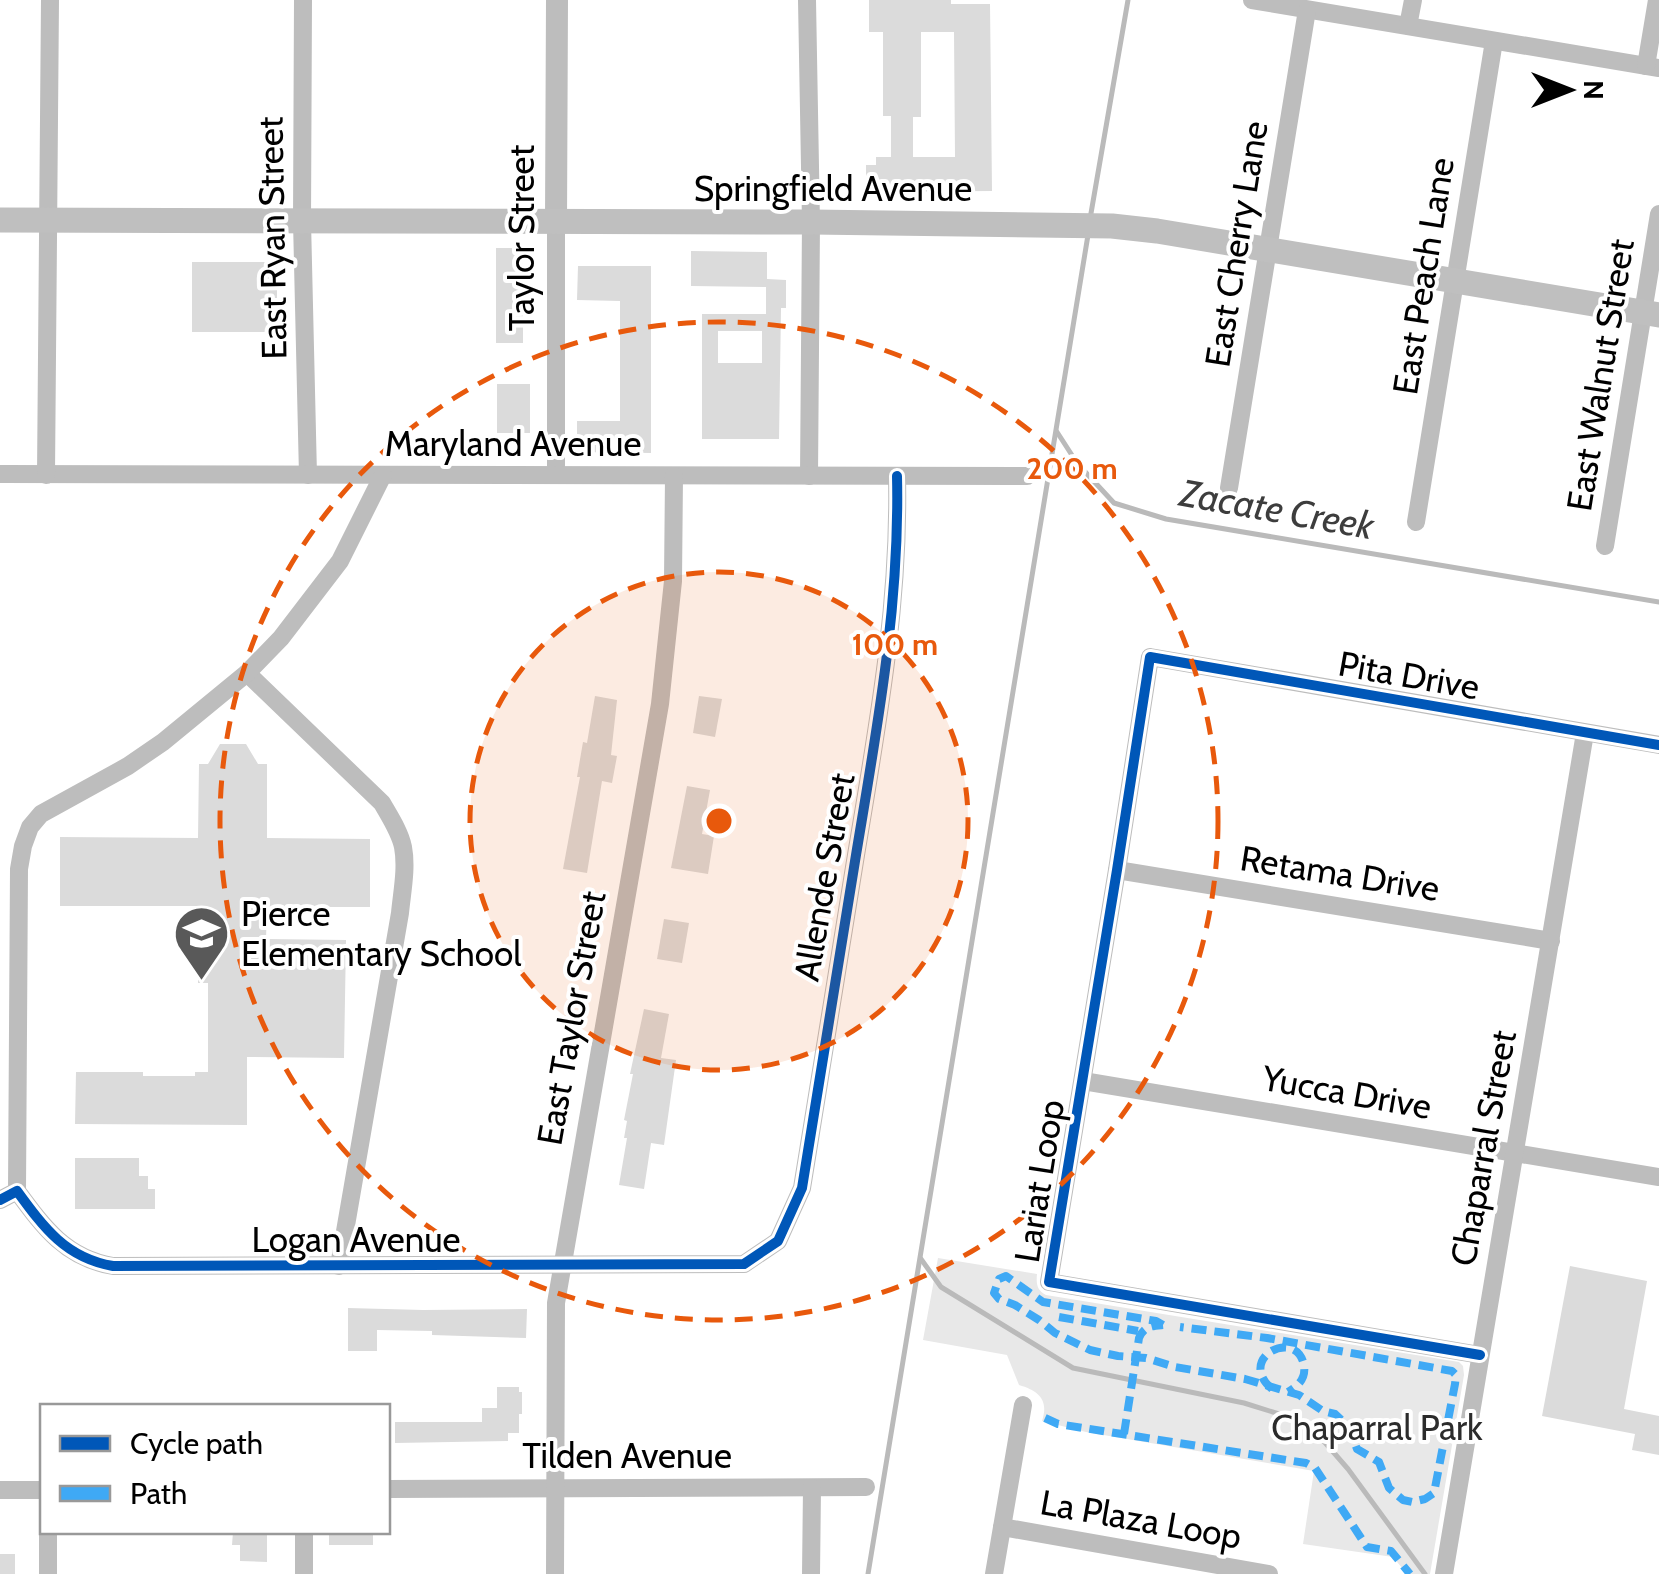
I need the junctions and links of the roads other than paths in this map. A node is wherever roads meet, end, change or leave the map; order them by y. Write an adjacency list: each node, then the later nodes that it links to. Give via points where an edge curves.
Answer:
1 (50, 0): 14 (street)
2 (303, 0): 15 (street, East Ryan Street)
3 (557, 0): 16 (street, Taylor Street)
4 (808, 0): 17 (street)
5 (1252, 0): 8 (street)
6 (1413, 0): 9 (street)
7 (1657, 0): 11 (street)
8 (1308, 10): 9 (street); 18 (street, East Cherry Lane)
9 (1408, 26): 10 (street)
10 (1494, 41): 11 (street); 19 (street, East Peach Lane)
11 (1652, 67)
12 (1659, 214): 20 (street, East Walnut Street)
13 (0, 220): 14 (main road, Springfield Avenue)
14 (49, 220): 15 (main road, Springfield Avenue); 22 (street)
15 (302, 220): 16 (main road, Springfield Avenue); 23 (street, East Ryan Street)
16 (556, 221): 17 (main road, Springfield Avenue); 25 (street, Taylor Street)
17 (811, 222): 18 (main road, Springfield Avenue, via 1112,226); 27 (street)
18 (1268, 250): 19 (main road, Springfield Avenue); 30 (street, East Cherry Lane)
19 (1455, 281): 20 (main road, Springfield Avenue); 31 (street, East Peach Lane)
20 (1651, 314): 32 (street, East Walnut Street)
21 (0, 474): 22 (street, Maryland Avenue)
22 (46, 474): 23 (street, Maryland Avenue)
23 (308, 475): 24 (street, Maryland Avenue)
24 (383, 475): 25 (street, Maryland Avenue); 34 (street, via 340,560)
25 (556, 475): 26 (street, Maryland Avenue)
26 (674, 476): 27 (street, Maryland Avenue); 45 (street, East Taylor Street, via 673,581 660,704)
27 (810, 476): 28 (street, Maryland Avenue)
28 (897, 476): 29 (street, Maryland Avenue); 43 (street, Allende Street, via 893,612 882,699 802,1188 778,1241)
29 (1027, 476)
30 (1229, 488)
31 (1416, 522)
32 (1605, 546)
33 (1150, 657): 35 (street, Pita Drive); 37 (street, Lariat Loop)
34 (247, 673): 42 (street, via 163,742 41,814 30,827 19,870); 44 (street, via 382,803 404,848 400,913)
35 (1585, 734): 36 (street, Pita Drive); 38 (street, Chaparral Street)
36 (1659, 745)
37 (1117, 870): 38 (street, Retama Drive); 39 (street, Lariat Loop)
38 (1551, 942): 40 (street, Chaparral Street)
39 (1082, 1080): 40 (street, Yucca Drive); 46 (street, Lariat Loop, via 1048,1282)
40 (1516, 1153): 41 (street, Yucca Drive); 46 (street, Chaparral Street)
41 (1659, 1177)
42 (8, 1196): 44 (street, Logan Avenue, via 95,1263)
43 (744, 1264): 45 (street, Logan Avenue)
44 (339, 1266): 45 (street, Logan Avenue)
45 (560, 1266): 49 (street, East Taylor Street)
46 (1480, 1355): 63 (street, Chaparral Street)
47 (1023, 1405): 54 (street)
48 (866, 1487): 50 (street, Tilden Avenue)
49 (556, 1488): 50 (street, Tilden Avenue); 51 (street, Tilden Avenue); 59 (street, East Taylor Street)
50 (812, 1488): 60 (street)
51 (390, 1489)
52 (0, 1490): 53 (street)
53 (40, 1490)
54 (1002, 1527): 61 (street); 62 (street, La Plaza Loop)
55 (48, 1534): 57 (street)
56 (304, 1534): 58 (street)
57 (48, 1574)
58 (304, 1574)
59 (555, 1574)
60 (811, 1574)
61 (994, 1574)
62 (1269, 1574)
63 (1444, 1574)

